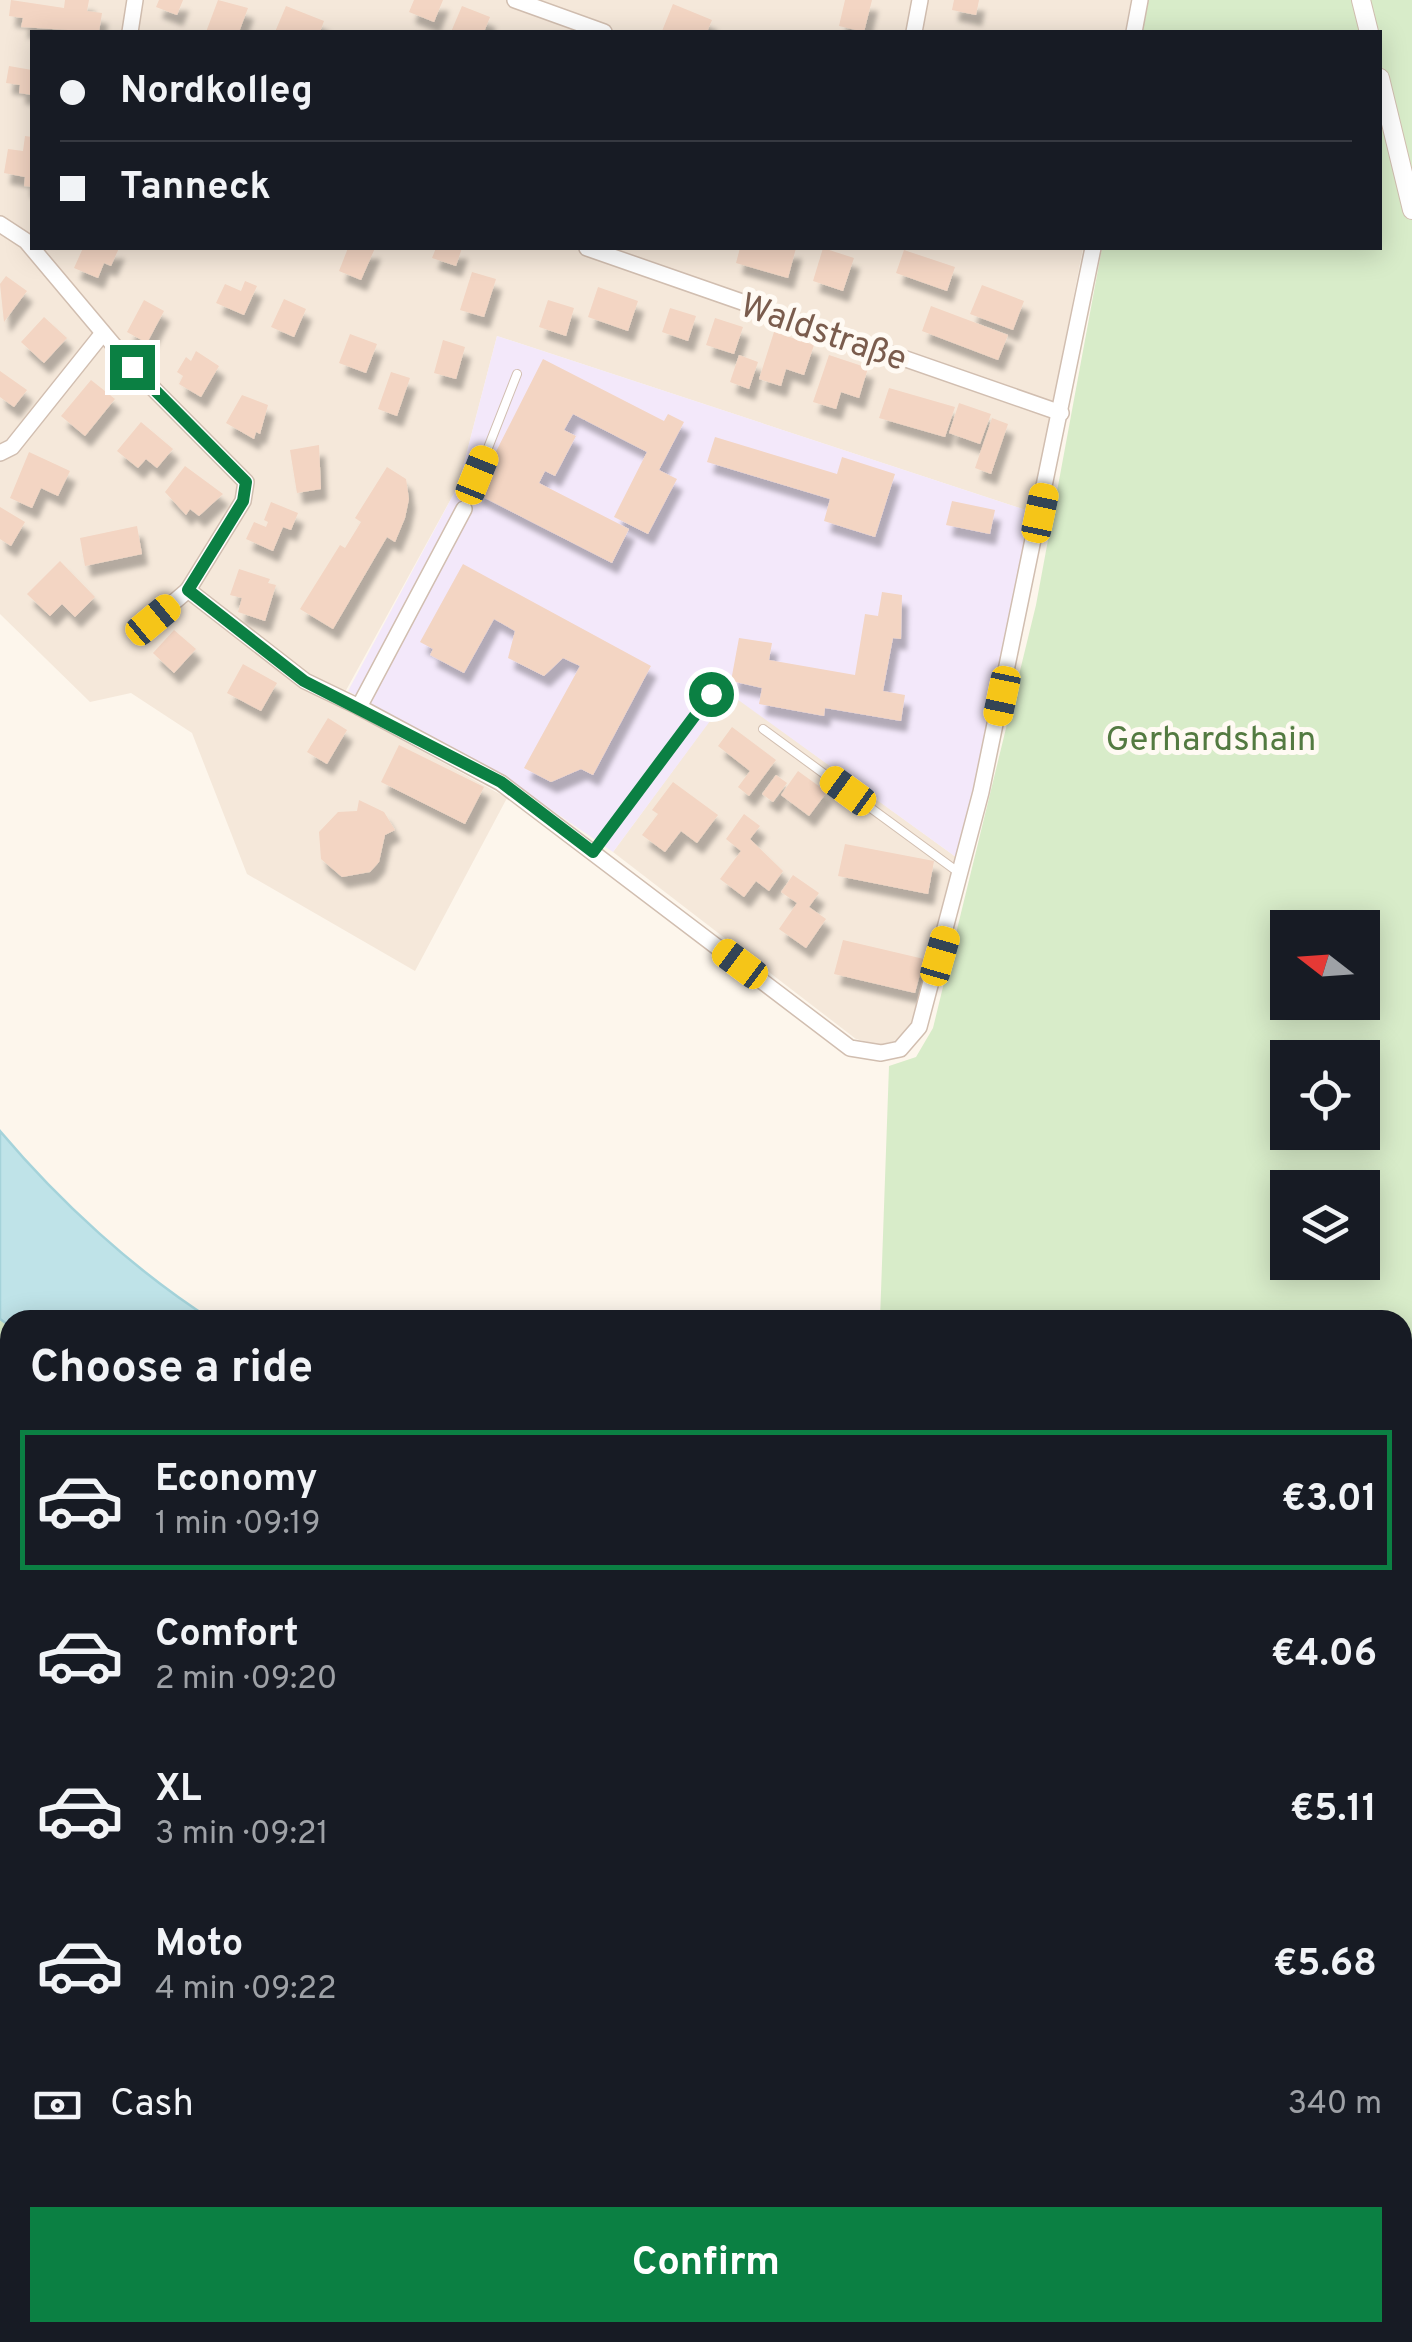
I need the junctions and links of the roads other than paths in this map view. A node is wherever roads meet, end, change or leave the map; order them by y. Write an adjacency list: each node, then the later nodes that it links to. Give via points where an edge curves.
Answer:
1 (135, 0): 6 (street)
2 (515, 0): 7 (street)
3 (920, 0): 8 (street)
4 (1140, 0): 9 (street)
5 (1361, 0): 10 (street)
6 (130, 30)
7 (598, 30)
8 (914, 30)
9 (1134, 30)
10 (1368, 30)
11 (1382, 86): 12 (street)
12 (1412, 210)
13 (0, 224): 14 (street)
14 (30, 246)
15 (34, 250): 18 (street)
16 (593, 250): 20 (street, Waldstraße)
17 (1092, 250): 20 (street)
18 (102, 332): 21 (street); 23 (street, via 246,482 243,501)
19 (517, 374): 22 (lane)
20 (1061, 413): 29 (street)
21 (0, 454)
22 (464, 508): 26 (street)
23 (188, 590): 24 (street); 26 (street, via 304,681)
24 (153, 620)
25 (711, 694): 28 (lane)
26 (359, 707): 28 (street, via 501,782)
27 (764, 729): 29 (lane)
28 (593, 852): 29 (street, via 850,1048 880,1053 900,1049 920,1026)
29 (962, 875)

